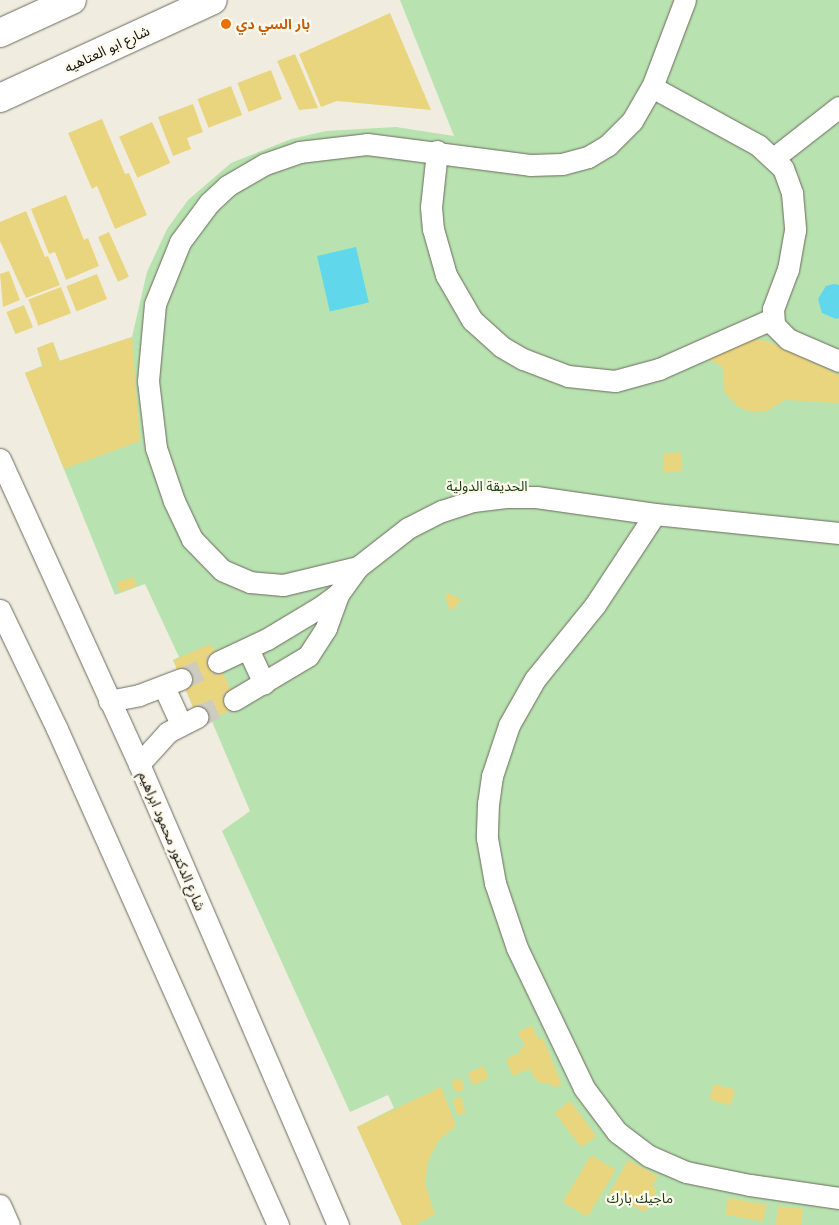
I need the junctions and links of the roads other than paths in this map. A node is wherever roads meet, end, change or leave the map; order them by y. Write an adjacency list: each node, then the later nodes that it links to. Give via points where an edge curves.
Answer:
1 (72, 0): 4 (main road)
2 (213, 0): 6 (main road, شارع ابو العتاهيه)
3 (685, 0): 5 (street)
4 (0, 33)
5 (652, 88): 8 (street, via 621,134 599,152 578,160 530,165); 9 (street)
6 (0, 98)
7 (839, 107): 9 (street)
8 (437, 150): 10 (street, via 431,207 433,229 446,275 472,320 502,347 523,359 568,376 615,381 659,369); 15 (street, via 367,144 335,146 299,152 246,173 227,186 194,222 169,264 155,304 148,381 156,448 174,501 200,551 234,577 266,585 282,585)
9 (775, 157): 10 (street, via 789,180 795,230 788,269)
10 (772, 319): 11 (street, via 782,336)
11 (839, 361)
12 (0, 459): 22 (street, شارع الدكتور محمود ابراهيم)
13 (655, 514): 14 (street); 15 (street, via 536,497 506,496 474,501 442,511 408,528); 24 (street, via 595,604 536,679 509,725 488,803 487,838 495,883 517,948 580,1080 593,1104 617,1132 649,1156 686,1172)
14 (839, 533)
15 (358, 567): 16 (street)
16 (339, 594): 18 (street, via 286,629); 20 (street, via 326,628 308,656)
17 (0, 610): 27 (street, via 57,729)
18 (248, 649): 19 (street); 20 (street)
19 (218, 662)
20 (264, 684): 21 (street)
21 (234, 700)
22 (109, 701): 23 (street, شارع الدكتور محمود ابراهيم); 23 (street, via 173,683 189,721 157,741)
23 (139, 764): 28 (street, شارع الدكتور محمود ابراهيم)
24 (839, 1198)
25 (0, 1206): 26 (street)
26 (9, 1225)
27 (278, 1225)
28 (338, 1225)

